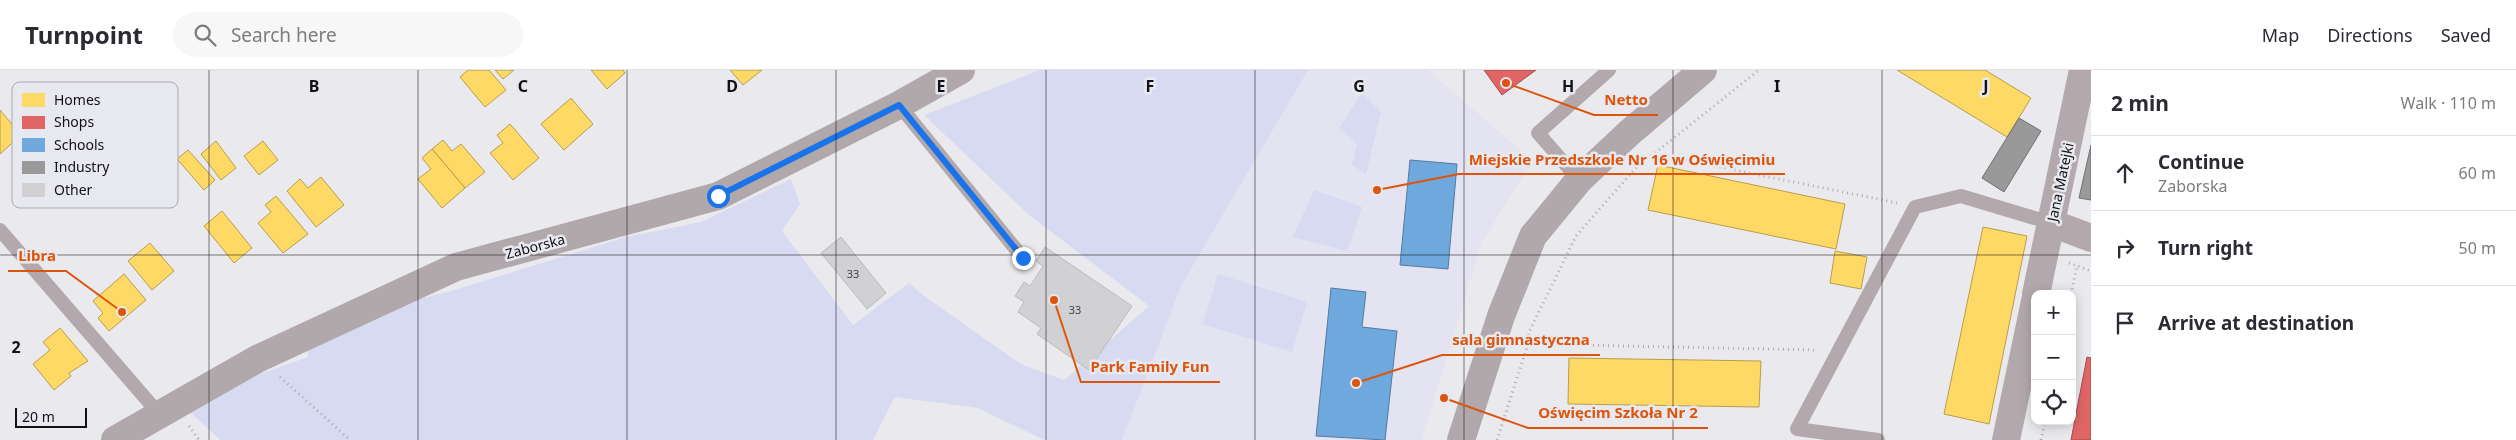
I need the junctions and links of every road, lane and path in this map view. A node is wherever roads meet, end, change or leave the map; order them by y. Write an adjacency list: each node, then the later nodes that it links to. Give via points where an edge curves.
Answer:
1 (961, 70): 6 (street, Zaborska)
2 (1609, 70): 8 (lane, via 1538,133)
3 (1759, 70): 7 (path)
4 (2083, 70): 10 (street, Jana Matejki)
5 (1697, 72): 8 (street)
6 (899, 105): 13 (lane); 20 (street, Zaborska, via 718,196 456,267)
7 (1655, 153): 9 (path); 18 (path, via 1641,162 1576,236 1529,332)
8 (1579, 180): 25 (street, via 1534,236 1501,316)
9 (1915, 207): 10 (lane, via 1961,196); 19 (lane)
10 (2051, 223): 12 (street); 15 (street, Jana Matejki)
11 (0, 230): 21 (lane)
12 (2091, 238)
13 (1023, 258)
14 (2077, 266): 16 (path)
15 (2037, 290)
16 (2072, 290)
17 (2031, 320): 28 (street)
18 (1528, 344): 19 (path); 26 (path)
19 (1838, 350): 27 (lane, via 1797,429)
20 (260, 358): 21 (street, Zaborska); 24 (path)
21 (160, 415): 23 (street, Zaborska)
22 (2044, 425): 29 (path)
23 (115, 440)
24 (350, 440)
25 (1461, 440)
26 (1496, 440)
27 (1878, 440)
28 (2006, 440)
29 (2041, 440)

